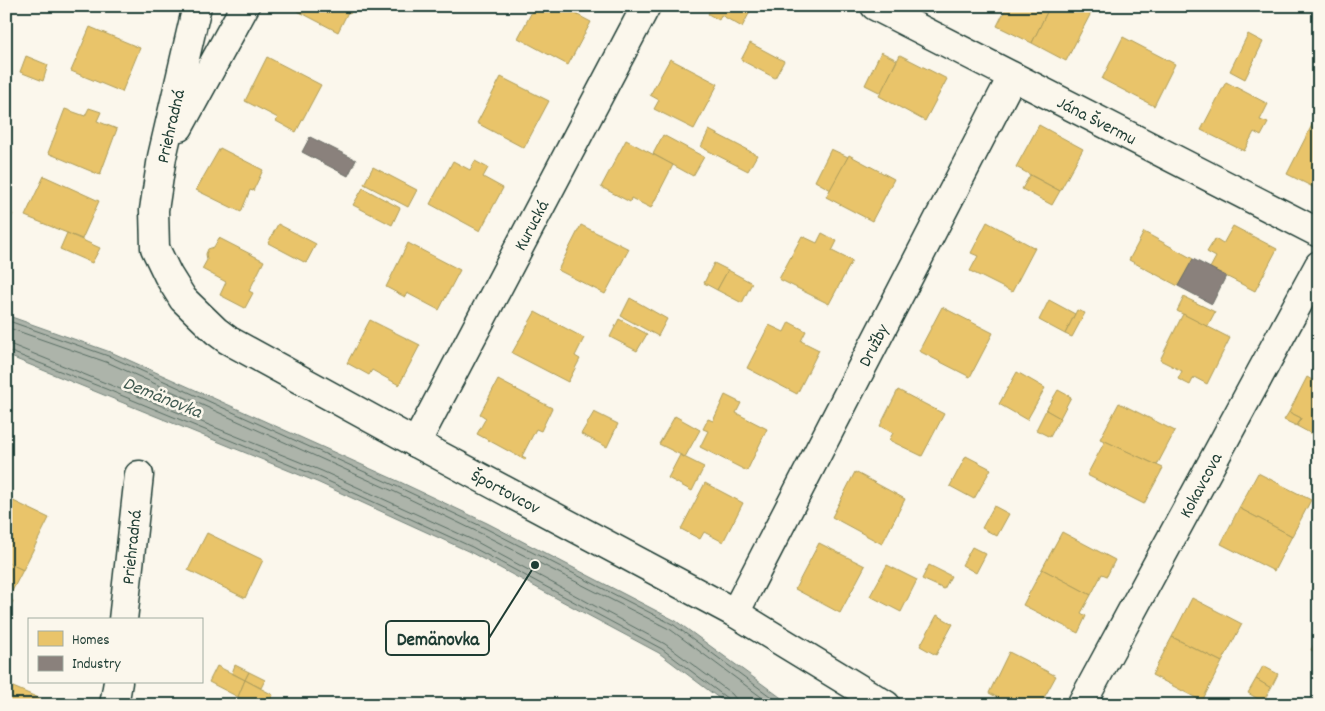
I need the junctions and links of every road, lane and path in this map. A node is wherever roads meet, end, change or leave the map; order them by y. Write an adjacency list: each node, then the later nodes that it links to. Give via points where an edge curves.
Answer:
1 (197, 6): 6 (street, Priehradná)
2 (245, 6): 6 (street)
3 (646, 6): 10 (street, Kurucká)
4 (875, 6): 5 (street, Jána Švermu)
5 (1012, 78): 7 (street, Jána Švermu); 12 (street, Družby)
6 (162, 157): 8 (street, Priehradná, via 154,210)
7 (1319, 233)
8 (155, 248): 10 (street, Športovcov, via 183,299 228,340)
9 (1319, 265): 17 (street, Kokavcova)
10 (416, 443): 12 (street, Športovcov)
11 (139, 475): 13 (street, Priehradná)
12 (735, 613): 16 (street, Športovcov)
13 (123, 618)
14 (118, 684): 15 (street)
15 (114, 705)
16 (886, 705)
17 (1081, 705)

